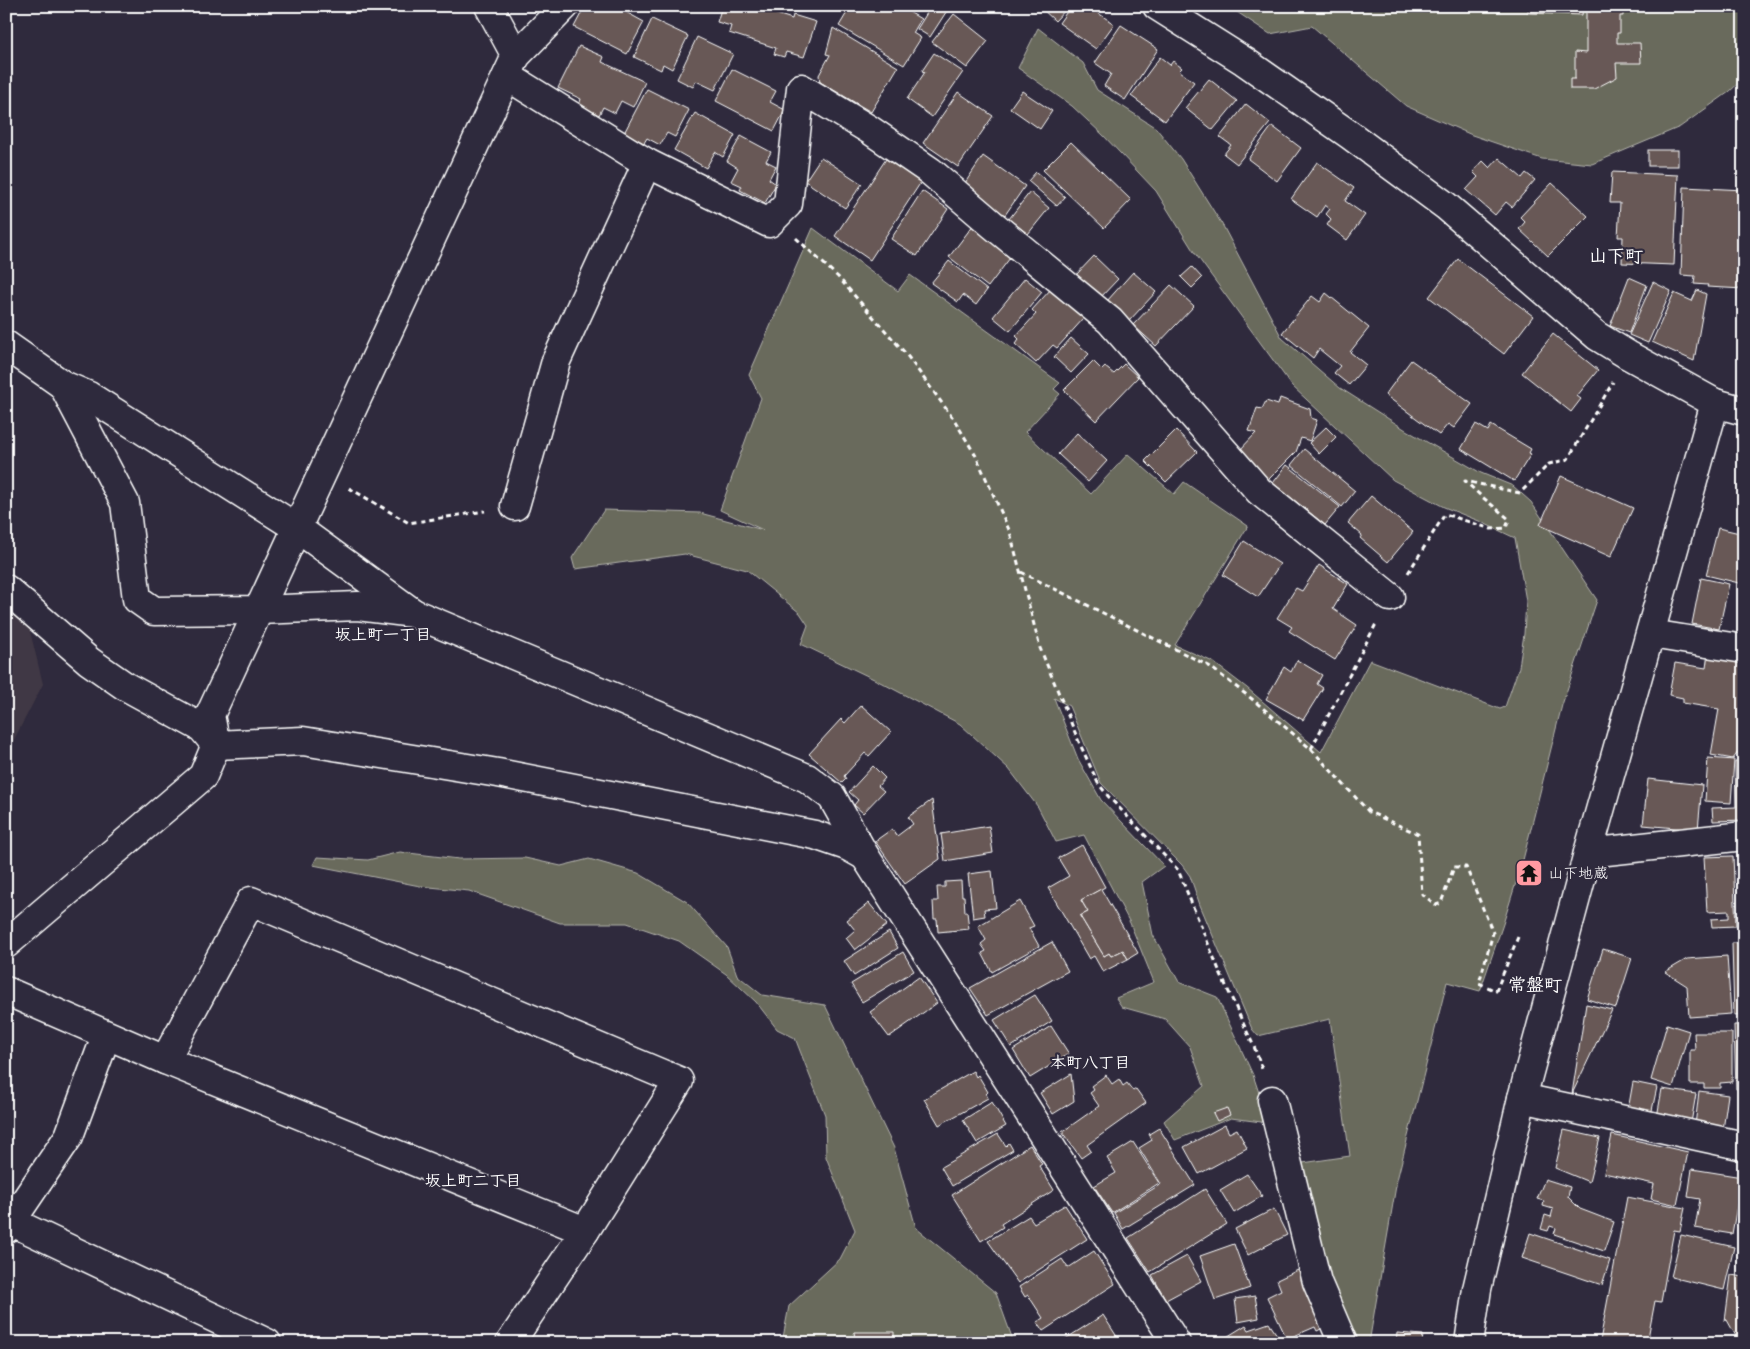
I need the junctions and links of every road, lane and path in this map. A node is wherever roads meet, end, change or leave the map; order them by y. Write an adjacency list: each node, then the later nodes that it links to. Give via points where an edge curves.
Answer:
1 (489, 6): 4 (street)
2 (565, 6): 4 (street)
3 (1157, 6): 8 (street, via 1244,61 1430,194 1598,336)
4 (512, 66): 5 (street); 12 (street)
5 (647, 163): 6 (street); 13 (street, via 556,361)
6 (769, 223): 15 (path, via 793,236 838,277 906,354 950,413 976,456 1010,532); 17 (street, via 788,204 801,88 930,171 1110,321 1259,491)
7 (6, 345): 9 (street)
8 (1628, 355): 10 (street); 17 (path, via 1568,459 1550,464 1520,493 1465,481 1509,519 1506,528 1491,529 1445,514)
9 (63, 385): 14 (street, via 89,396); 18 (street, via 125,503 137,599 154,611)
10 (1715, 403): 11 (street); 20 (street)
11 (1744, 411)
12 (322, 473): 13 (path, via 409,523); 14 (street)
13 (515, 506)
14 (297, 528): 18 (street); 19 (street)
15 (1021, 571): 23 (path, via 1209,666); 33 (path, via 1040,648 1098,783 1178,870 1255,1049)
16 (6, 589): 22 (street, via 89,661 125,686 202,728)
17 (1390, 597): 23 (path)
18 (259, 610): 19 (street, via 358,606); 22 (street, via 210,716)
19 (413, 613): 26 (street, via 807,778 832,797)
20 (1651, 634): 21 (street); 25 (street)
21 (1744, 648)
22 (216, 745): 26 (street, via 303,741 498,773 815,835); 28 (street, via 203,776)
23 (1311, 749): 27 (path, via 1368,812 1418,834 1422,894 1436,905 1441,903 1454,867 1466,867 1493,933 1479,984 1496,991)
24 (1744, 836): 25 (street)
25 (1588, 853): 32 (street)
26 (865, 856): 40 (street)
27 (1518, 938)
28 (6, 944)
29 (6, 991): 30 (street)
30 (106, 1036): 31 (street); 35 (street, via 69,1136)
31 (164, 1060): 36 (street); 36 (street, via 251,901 679,1081)
32 (1522, 1098): 34 (street); 42 (street, via 1477,1289)
33 (1272, 1100): 41 (street, via 1317,1282)
34 (1744, 1146)
35 (8, 1223): 37 (street)
36 (585, 1231): 39 (street)
37 (224, 1334): 38 (street)
38 (267, 1343)
39 (510, 1343)
40 (1176, 1343)
41 (1343, 1343)
42 (1469, 1343)

